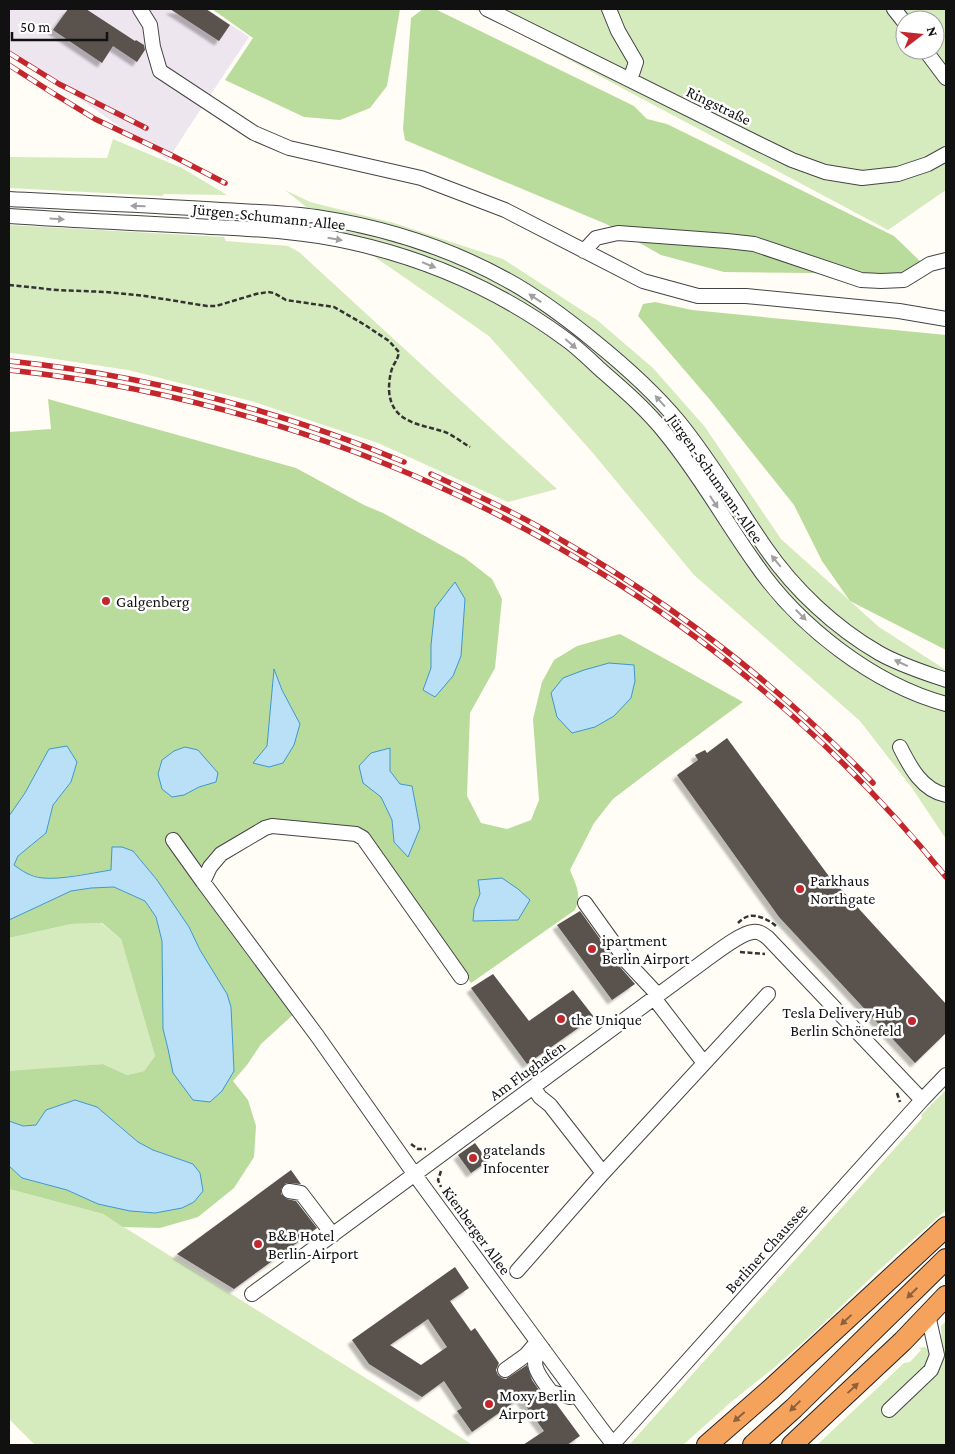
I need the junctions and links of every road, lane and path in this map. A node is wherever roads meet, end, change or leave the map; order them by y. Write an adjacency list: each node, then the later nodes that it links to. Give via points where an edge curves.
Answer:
1 (140, 9): 10 (street, via 150,25 160,71 254,133 290,148 421,178 505,210)
2 (487, 9): 6 (street, Ringstraße)
3 (609, 9): 6 (street, via 636,62)
4 (932, 60): 5 (street)
5 (946, 78)
6 (630, 80): 7 (street, Ringstraße, via 792,160 826,172 862,178 898,174)
7 (946, 154)
8 (9, 199): 15 (street, Jürgen-Schumann-Allee, one-way to 8, via 880,653 818,607 766,549 714,469 650,390 573,325 507,280 426,245 316,217)
9 (9, 216): 16 (street, Jürgen-Schumann-Allee, one-way to 16, via 217,227 349,241 412,258 497,296 566,339 635,399 700,480 757,566 804,620 868,669)
10 (584, 251): 11 (street, via 596,238 618,233 727,240 754,244 861,280 881,281 904,280 930,264); 13 (street, via 643,281 698,296 746,296 899,311)
11 (946, 260)
12 (9, 285): 14 (path, via 144,296 208,306 268,292 286,300 334,307 389,341 399,352 390,376 389,390 398,414 413,424 444,432)
13 (946, 319)
14 (470, 447)
15 (946, 680)
16 (940, 702): 17 (street, Jürgen-Schumann-Allee)
17 (946, 712)
18 (900, 747): 19 (street, via 923,782 937,793)
19 (946, 795)
20 (173, 840): 21 (street, Kienberger Allee)
21 (203, 882): 25 (street, via 221,854 265,828 356,834 363,838); 35 (street, Kienberger Allee)
22 (585, 903): 27 (street)
23 (739, 952): 24 (path)
24 (769, 955)
25 (461, 977)
26 (768, 994): 28 (street)
27 (656, 996): 28 (street); 30 (street, Am Flughafen); 32 (street, Am Flughafen, via 744,934 760,932)
28 (704, 1063): 34 (street)
29 (946, 1075): 32 (street, Berliner Chaussee)
30 (533, 1087): 34 (street); 35 (street, Am Flughafen)
31 (896, 1091): 33 (path)
32 (922, 1100): 47 (street, Berliner Chaussee)
33 (900, 1102)
34 (603, 1173): 40 (street)
35 (416, 1174): 38 (street, Am Flughafen); 44 (street, Kienberger Allee)
36 (289, 1191): 38 (street, via 301,1193)
37 (946, 1227): 48 (highway, one-way to 48)
38 (333, 1235): 41 (street, Am Flughafen)
39 (946, 1258): 49 (highway, one-way to 49)
40 (517, 1271)
41 (252, 1294)
42 (946, 1296): 43 (highway)
43 (928, 1315): 46 (street, via 937,1355 934,1363 931,1370); 50 (highway, one-way to 43)
44 (540, 1345): 45 (street, via 533,1345 526,1355); 47 (street, Kienberger Allee)
45 (505, 1370)
46 (889, 1410)
47 (613, 1444)
48 (707, 1445)
49 (753, 1445)
50 (792, 1445)

